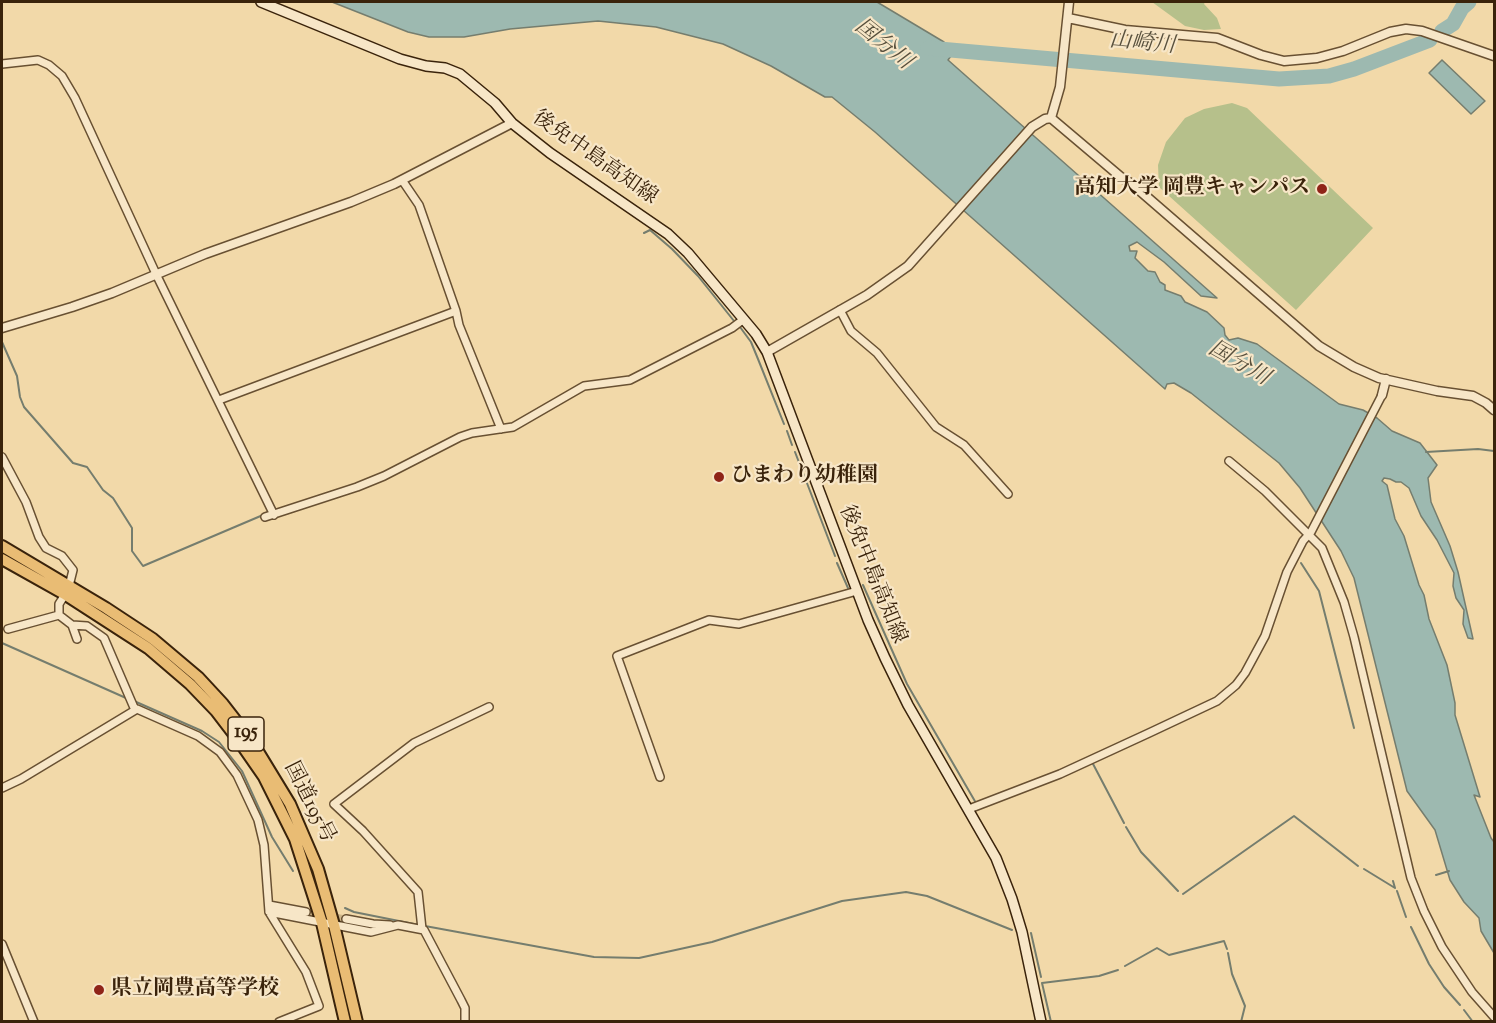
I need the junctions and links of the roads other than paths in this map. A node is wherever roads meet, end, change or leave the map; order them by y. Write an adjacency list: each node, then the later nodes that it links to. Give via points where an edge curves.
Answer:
1 (261, 2): 7 (main road, 後免中島高知線, via 400,59 452,70 495,103)
2 (1070, 2): 3 (street)
3 (1068, 18): 4 (street, via 1125,30 1217,38 1284,61 1335,54 1406,29 1422,30); 6 (street, via 1060,87)
4 (1494, 56)
5 (2, 64): 9 (street, via 38,60 62,76)
6 (1051, 118): 10 (street, via 1032,127 908,266); 15 (street, via 1318,346)
7 (512, 123): 8 (street); 12 (main road, 後免中島高知線, via 668,234)
8 (402, 180): 9 (street); 11 (street, via 419,205)
9 (157, 276): 13 (street); 17 (street)
10 (840, 310): 14 (street); 22 (street, via 851,331 877,353 936,427 964,445)
11 (456, 311): 17 (street); 19 (street)
12 (744, 319): 14 (main road, 後免中島高知線); 19 (street, via 630,380 584,386 513,427)
13 (2, 328)
14 (766, 352): 29 (main road, 後免中島高知線)
15 (1386, 380): 16 (street); 18 (street, via 1473,396)
16 (1382, 395): 25 (street)
17 (219, 400): 23 (street)
18 (1494, 410)
19 (501, 429): 23 (street, via 460,437 384,476)
20 (2, 457): 28 (street, via 39,537 46,548 62,556 73,570)
21 (1229, 460): 25 (street)
22 (1008, 494)
23 (274, 514): 24 (street)
24 (265, 517)
25 (1310, 534): 38 (street, via 1284,580 1257,652 1226,694 1060,774); 47 (street, via 1322,548 1344,602 1405,854 1420,900 1442,947)
26 (2, 546): 28 (highway, 国道195号 / 195)
27 (2, 559): 28 (highway, 国道195号 / 195)
28 (67, 590): 30 (street, via 59,604); 42 (highway, 国道195号 / 195, via 166,663 216,711 264,777 280,807 304,863); 43 (highway, 国道195号 / 195, via 153,639 198,677 237,722 290,804 318,868)
29 (857, 591): 36 (street, via 738,624 709,620 617,656); 38 (main road, 後免中島高知線, via 908,705)
30 (59, 615): 31 (street); 32 (street)
31 (72, 625): 33 (street); 34 (street, via 87,626 105,638)
32 (8, 629)
33 (77, 639)
34 (132, 703): 37 (street); 39 (street, via 137,709 198,736 220,752 237,775 260,827)
35 (489, 707): 45 (street, via 414,743 334,804 418,892)
36 (660, 777)
37 (2, 788)
38 (969, 810): 53 (main road, 後免中島高知線, via 993,851 1012,899)
39 (269, 908): 40 (street); 42 (street); 49 (street, via 306,972 319,1006)
40 (306, 912)
41 (346, 919): 44 (street)
42 (322, 923): 43 (street); 50 (highway, 国道195号 / 195)
43 (334, 925): 44 (street, via 371,932); 51 (highway, 国道195号 / 195)
44 (398, 925): 45 (street)
45 (422, 927): 52 (street, via 462,1000)
46 (2, 944): 48 (street)
47 (1494, 1017)
48 (34, 1022)
49 (279, 1022)
50 (345, 1022)
51 (357, 1022)
52 (465, 1022)
53 (1041, 1022)

